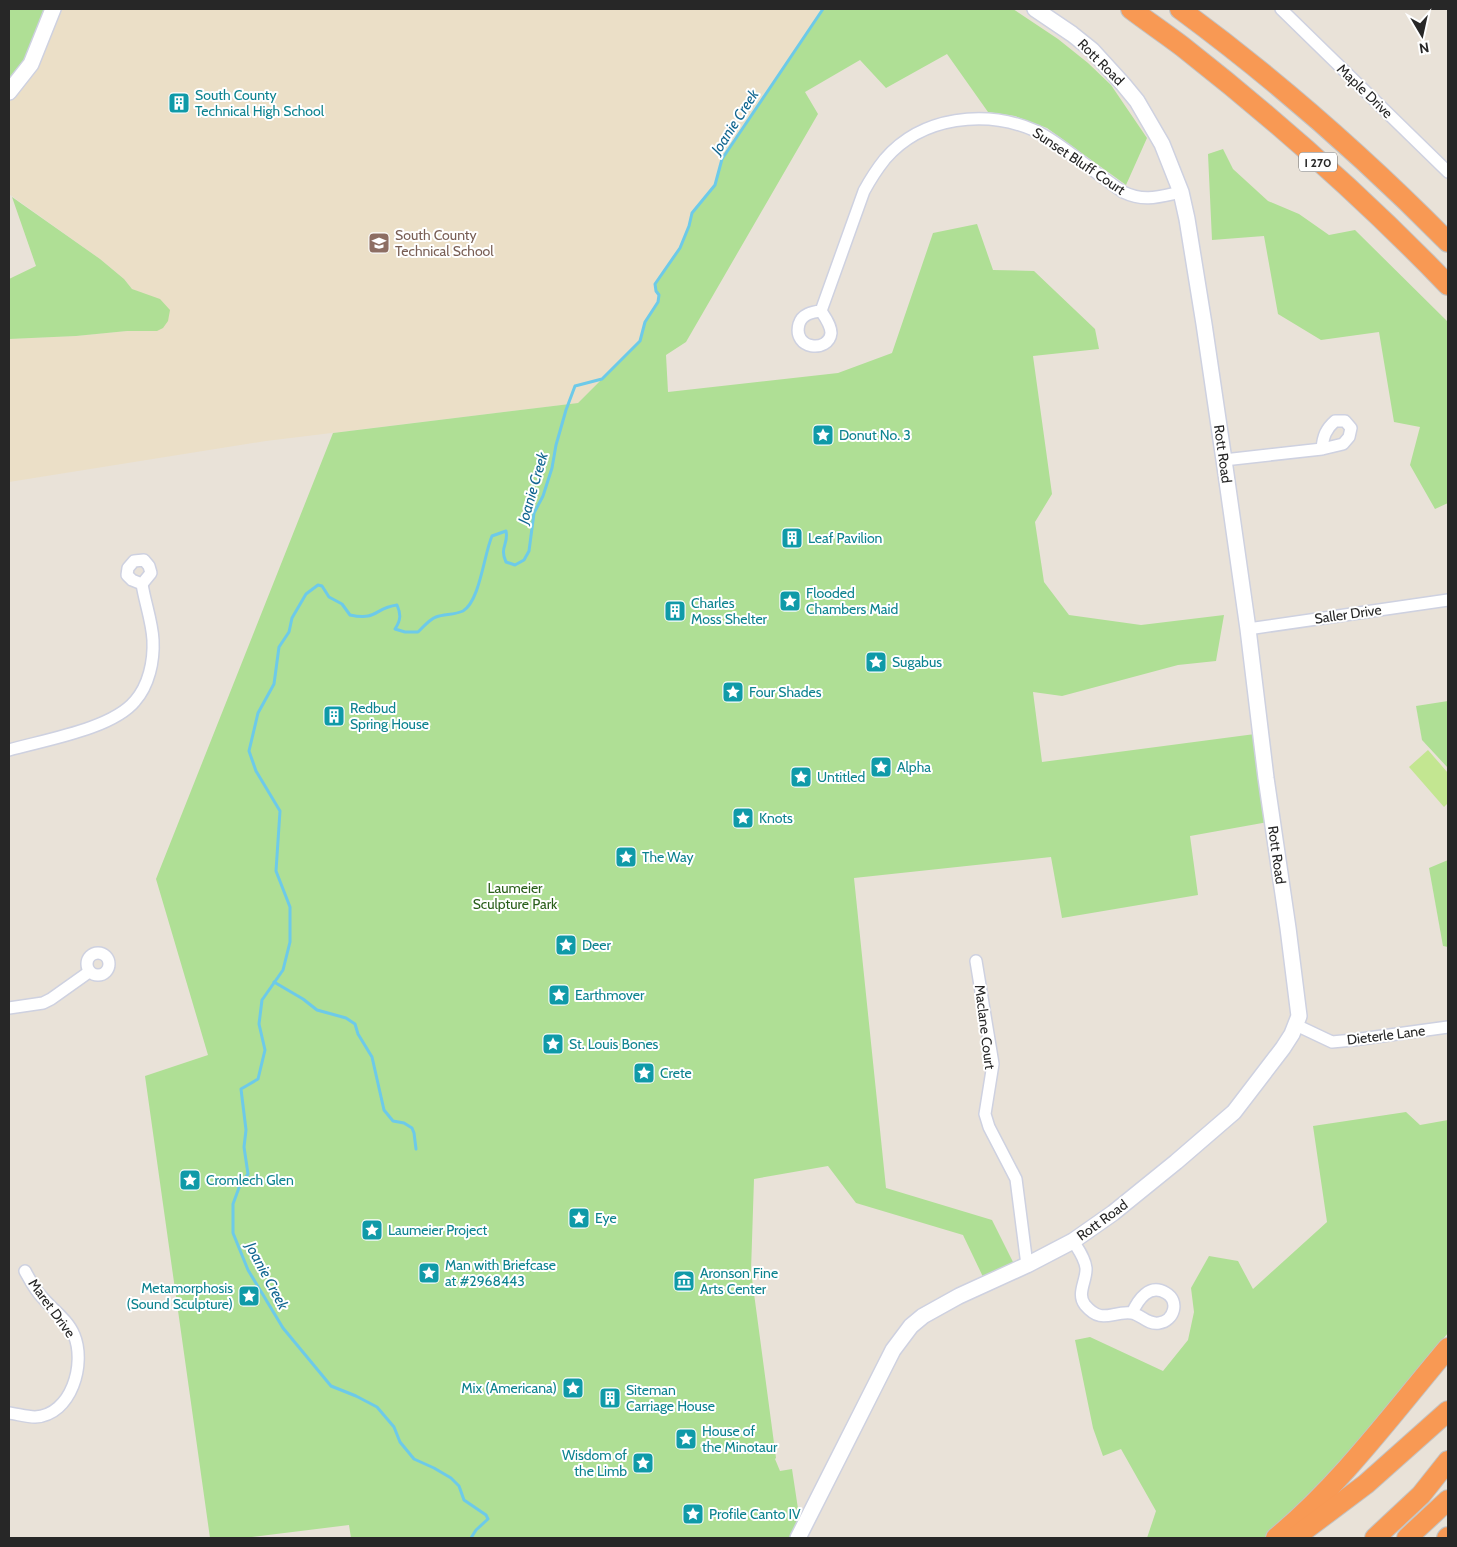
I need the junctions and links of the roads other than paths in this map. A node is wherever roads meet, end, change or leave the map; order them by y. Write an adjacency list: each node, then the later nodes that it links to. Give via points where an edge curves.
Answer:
1 (53, 9): 6 (street, via 31,64)
2 (1035, 9): 8 (street, Rott Road, via 1092,50 1124,84 1162,144)
3 (1131, 9): 10 (highway, I 270, via 1182,46 1288,135)
4 (1180, 9): 9 (highway, I 270, via 1316,118)
5 (1281, 9): 7 (street, Maple Drive)
6 (9, 92)
7 (1448, 172)
8 (1181, 192): 11 (street, Sunset Bluff Court, via 1146,199 1134,197 1054,141 1037,131 1004,120 974,118 940,124 911,137 886,158 874,174 864,191); 13 (street, Rott Road)
9 (1448, 242)
10 (1448, 285)
11 (821, 311)
12 (1322, 448): 13 (street)
13 (1224, 460): 16 (street, Rott Road)
14 (142, 584): 17 (street, via 153,650 146,682 134,703 118,716 94,727)
15 (1448, 600): 16 (street, Saller Drive)
16 (1248, 629): 21 (street, Rott Road, via 1298,1003)
17 (9, 750)
18 (976, 961): 24 (street, Maclane Court, via 993,1064 985,1114 1016,1179)
19 (89, 972): 20 (street, via 52,999)
20 (9, 1008)
21 (1296, 1025): 22 (street, Dieterle Lane, via 1332,1042); 23 (street, Rott Road, via 1283,1048 1234,1112 1133,1197)
22 (1448, 1027)
23 (1073, 1241): 24 (street, Rott Road); 26 (street, via 1084,1258 1086,1270 1081,1290 1083,1303 1094,1314 1106,1317)
24 (1027, 1265): 32 (street, Rott Road, via 923,1316 903,1335)
25 (25, 1271): 29 (street, Maret Drive, via 40,1295 74,1333 79,1354 78,1370 65,1400 52,1411 35,1417)
26 (1132, 1313)
27 (1448, 1348): 33 (highway, via 1337,1480)
28 (1448, 1411): 34 (highway, via 1366,1484)
29 (9, 1413)
30 (1448, 1461): 35 (highway, via 1421,1495)
31 (1448, 1500): 36 (highway)
32 (798, 1538)
33 (1276, 1538)
34 (1294, 1538)
35 (1374, 1538)
36 (1407, 1538)

